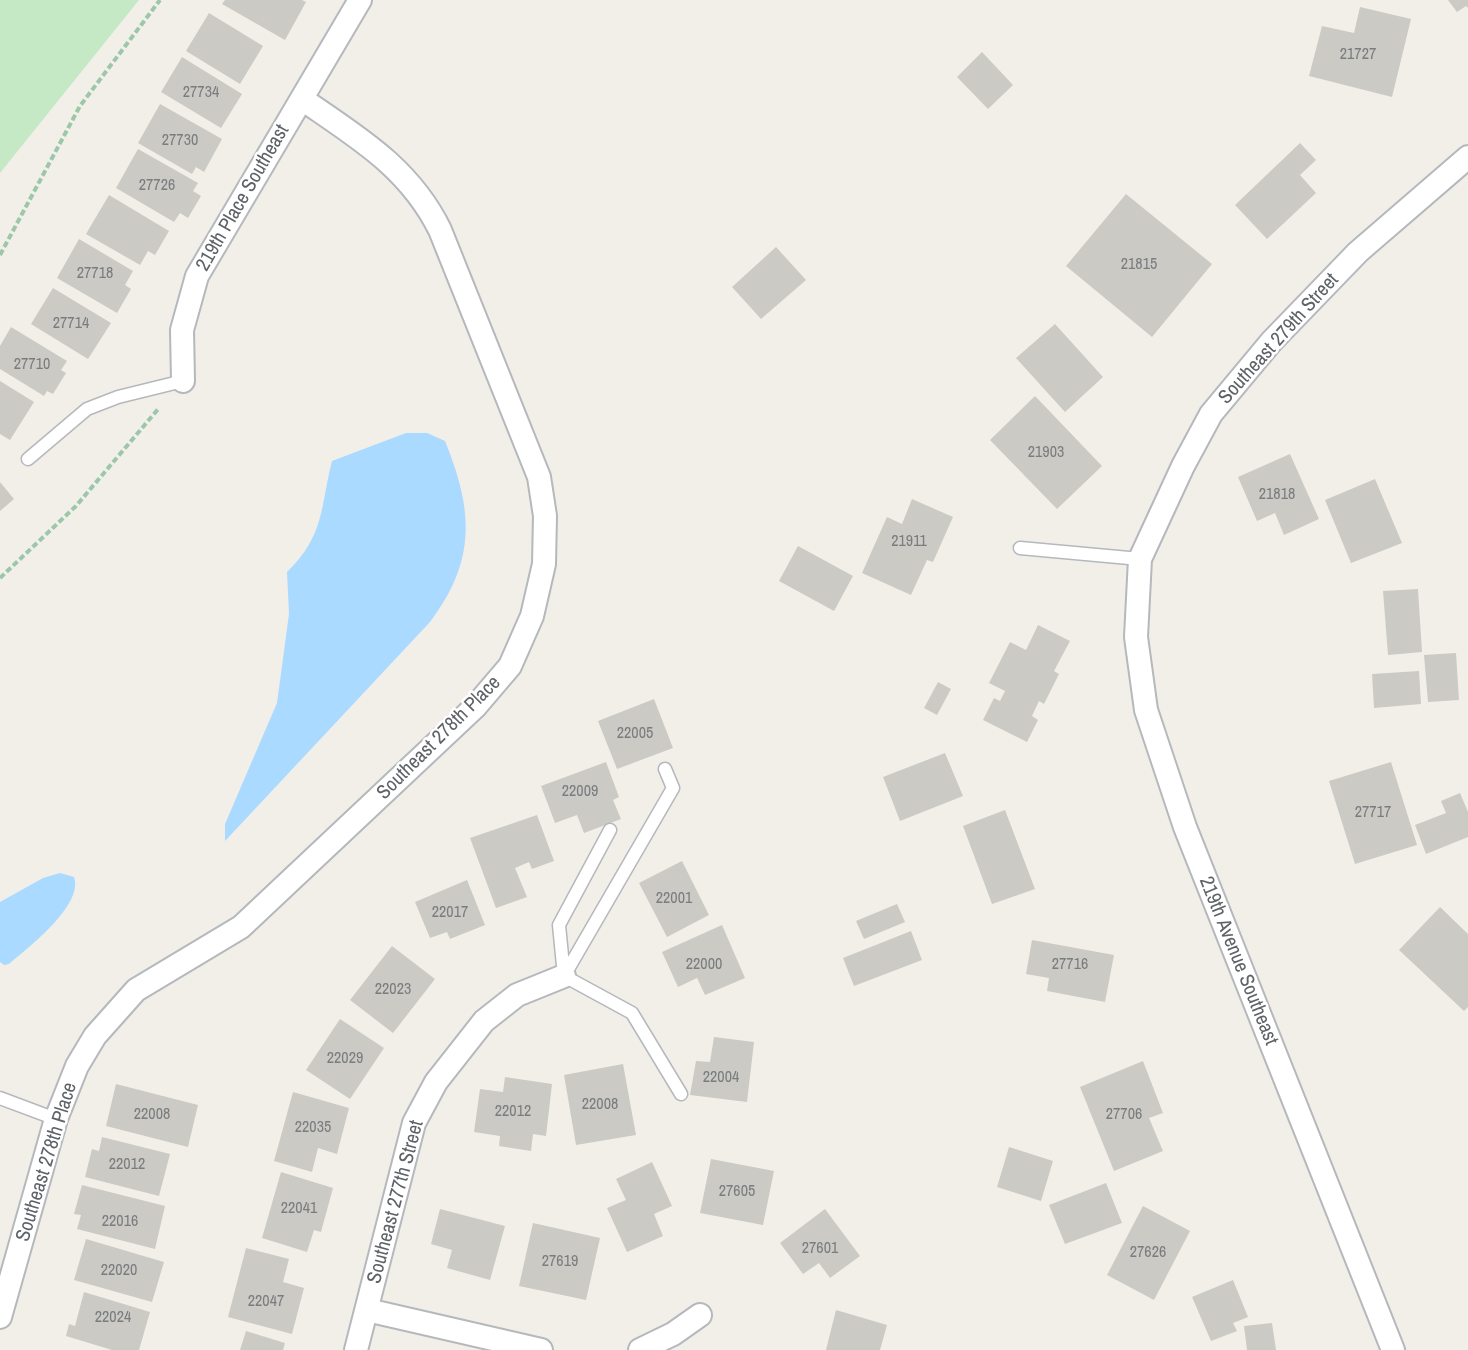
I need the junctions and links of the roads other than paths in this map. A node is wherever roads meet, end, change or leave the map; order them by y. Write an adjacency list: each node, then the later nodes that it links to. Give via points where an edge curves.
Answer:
1 (360, 0): 2 (street, 219th Place Southeast)
2 (302, 99): 4 (street, 219th Place Southeast, via 197,276 182,330); 13 (street, Southeast 278th Place, via 381,154 427,204 440,230 539,477 545,516 543,564 532,616 510,666 428,752 241,927 136,990 110,1017 77,1066)
3 (1468, 157): 7 (street, Southeast 279th Street, via 1358,252 1272,342 1211,414)
4 (183, 381): 5 (lane, via 118,397 87,410)
5 (28, 459)
6 (1020, 548): 7 (lane)
7 (1140, 559): 20 (street, 219th Avenue Southeast, via 1136,637 1146,710 1162,763)
8 (665, 769): 10 (lane, via 673,788)
9 (610, 830): 10 (lane, via 559,925)
10 (564, 975): 11 (lane, via 632,1013); 14 (street, Southeast 277th Street, via 517,995 484,1021 436,1082 414,1123)
11 (681, 1094)
12 (0, 1098): 13 (lane)
13 (56, 1119): 16 (street, Southeast 278th Place)
14 (367, 1310): 17 (street, Southeast 277th Street); 18 (street)
15 (700, 1315): 19 (street)
16 (0, 1317)
17 (356, 1350)
18 (541, 1350)
19 (640, 1350)
20 (1393, 1350)

